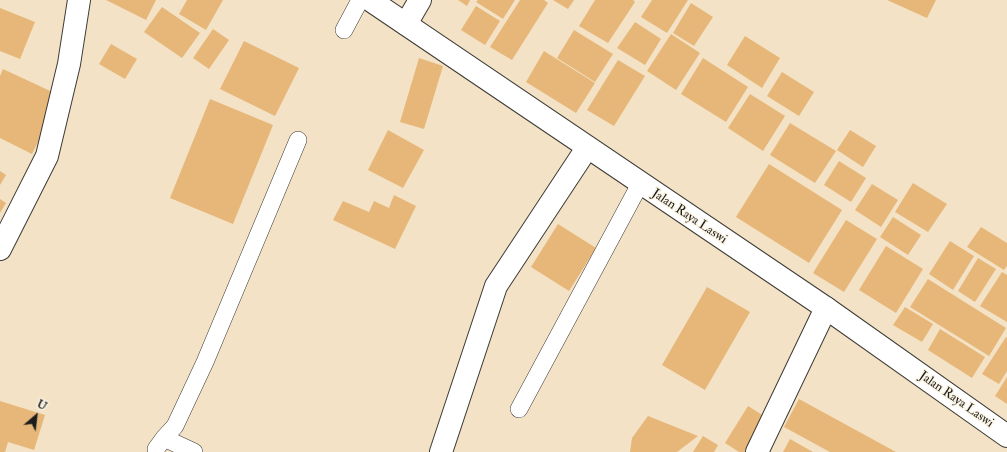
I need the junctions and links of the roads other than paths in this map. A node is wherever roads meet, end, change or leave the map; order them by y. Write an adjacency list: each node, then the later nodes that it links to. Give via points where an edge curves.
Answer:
1 (79, 0): 10 (street, via 69,64 48,156)
2 (360, 0): 6 (lane)
3 (370, 0): 5 (street, Jalan Raya Laswi)
4 (420, 0): 5 (street)
5 (406, 24): 8 (street, Jalan Raya Laswi)
6 (344, 30)
7 (298, 140): 14 (lane, via 205,362 175,426 160,443)
8 (587, 148): 9 (street, Jalan Raya Laswi); 15 (street, via 496,286)
9 (640, 184): 11 (street, Jalan Raya Laswi); 12 (lane)
10 (0, 248)
11 (826, 308): 13 (street, Jalan Raya Laswi); 16 (street)
12 (519, 409)
13 (1007, 436)
14 (194, 452)
15 (441, 452)
16 (757, 452)

